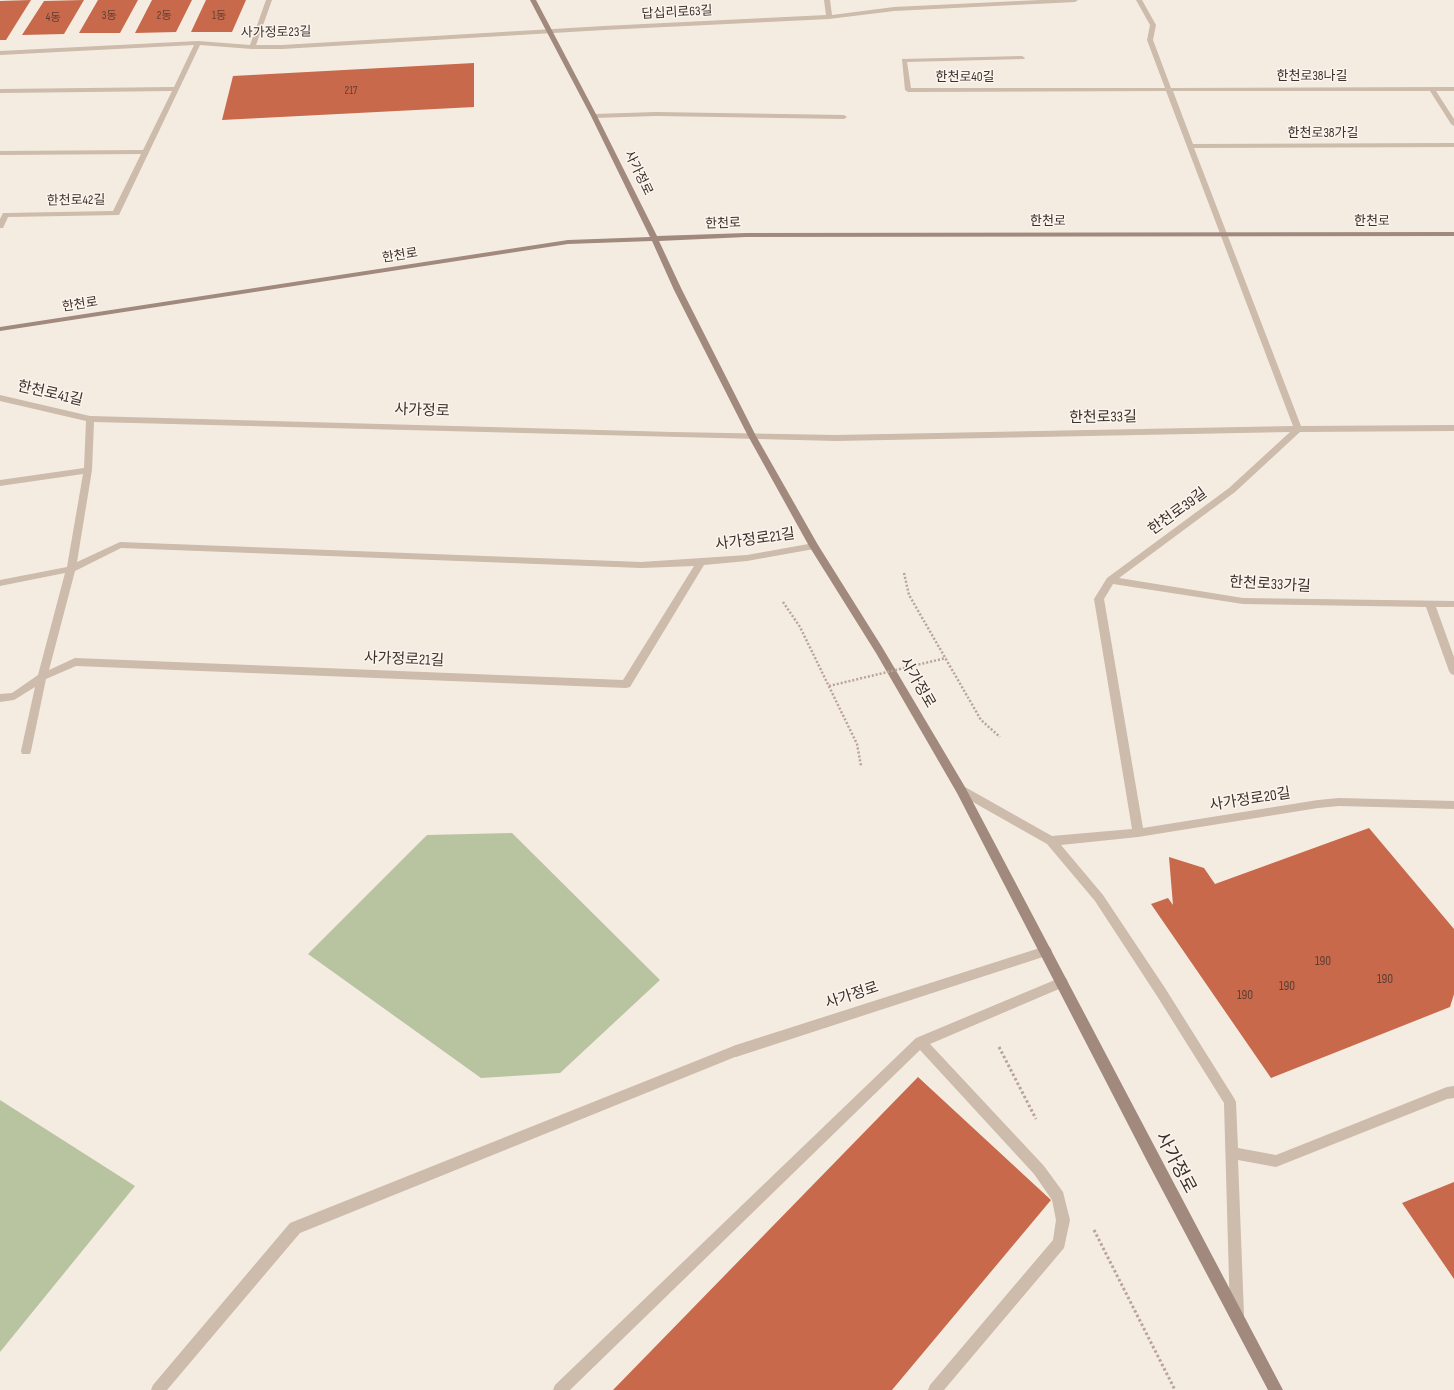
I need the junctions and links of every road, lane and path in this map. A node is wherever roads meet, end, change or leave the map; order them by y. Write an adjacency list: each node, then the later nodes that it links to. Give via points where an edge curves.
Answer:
1 (269, 0): 9 (street)
2 (533, 0): 7 (main road, 사가정로)
3 (827, 0): 6 (street)
4 (1075, 0): 6 (street, 답십리로63길, via 893,7)
5 (1139, 0): 15 (street, via 1153,25 1150,40)
6 (829, 17): 7 (street, 답십리로63길)
7 (549, 31): 9 (street, 사가정로23길); 17 (main road, 사가정로)
8 (198, 43): 9 (street, 사가정로23길); 10 (street, 사가정로23길); 13 (street, 한천로42길)
9 (252, 47)
10 (1, 54)
11 (1022, 58): 15 (street, 한천로40길, via 904,60 908,90)
12 (1454, 88): 14 (street, 한천로38나길)
13 (175, 89): 16 (street); 23 (street, 한천로42길)
14 (1432, 89): 15 (street, 한천로38나길); 19 (street)
15 (1169, 90): 21 (street)
16 (0, 91)
17 (594, 116): 18 (street, via 656,114); 27 (main road, 사가정로)
18 (844, 117)
19 (1454, 124)
20 (1454, 145): 21 (street, 한천로38가길)
21 (1191, 146): 25 (street)
22 (0, 152): 23 (street)
23 (146, 152): 24 (street, 한천로42길, via 116,212 6,215)
24 (0, 226)
25 (1224, 234): 26 (main road, 한천로); 27 (main road, 한천로, via 746,235); 31 (street)
26 (1454, 234)
27 (654, 238): 28 (main road, 한천로, via 568,242); 33 (main road, 사가정로)
28 (0, 329)
29 (0, 398): 30 (street, 한천로41길)
30 (90, 419): 33 (street, 사가정로); 34 (street, 한천로41길)
31 (1298, 428): 32 (street, 한천로33길); 33 (street, 한천로33길, via 836,438); 40 (street, 한천로39길, via 1232,490)
32 (1454, 428)
33 (752, 436): 36 (main road, 사가정로)
34 (88, 470): 35 (street); 38 (street, 한천로41길)
35 (0, 483)
36 (814, 546): 37 (street, 사가정로21길, via 747,558); 53 (main road, 사가정로, via 879,650)
37 (700, 562): 38 (street, 사가정로21길, via 633,564 120,545); 47 (street, 사가정로21길, via 626,684 75,662)
38 (71, 569): 41 (street); 47 (street, 한천로41길)
39 (904, 574): 45 (path, via 908,595)
40 (1110, 580): 43 (street, 한천로33가길, via 1243,601); 55 (street, 한천로39길, via 1099,599)
41 (0, 583)
42 (783, 602): 48 (path, via 800,626)
43 (1430, 604): 44 (street, 한천로33가길); 46 (street)
44 (1454, 604)
45 (946, 658): 48 (path, bridge); 50 (path, via 981,720)
46 (1454, 671)
47 (42, 677): 49 (street, via 14,696); 51 (street, 한천로41길)
48 (829, 686): 52 (path, via 857,744)
49 (0, 698)
50 (1000, 737)
51 (26, 751)
52 (861, 766)
53 (961, 790): 56 (street); 57 (main road, 사가정로)
54 (1454, 805): 55 (street, 사가정로20길, via 1339,802)
55 (1138, 833): 56 (street, 사가정로20길)
56 (1051, 841): 61 (street, via 1099,898 1230,1102)
57 (1046, 951): 58 (main road, 사가정로); 63 (street, 사가정로, via 736,1051 295,1228)
58 (1062, 982): 59 (street); 62 (main road, 사가정로)
59 (920, 1042): 64 (street); 65 (street, via 1039,1170 1058,1196 1063,1220 1059,1243)
60 (1454, 1092): 61 (street, via 1276,1161)
61 (1231, 1153): 62 (street)
62 (1238, 1321): 66 (main road, 사가정로)
63 (158, 1390)
64 (560, 1390)
65 (935, 1390)
66 (1276, 1390)

